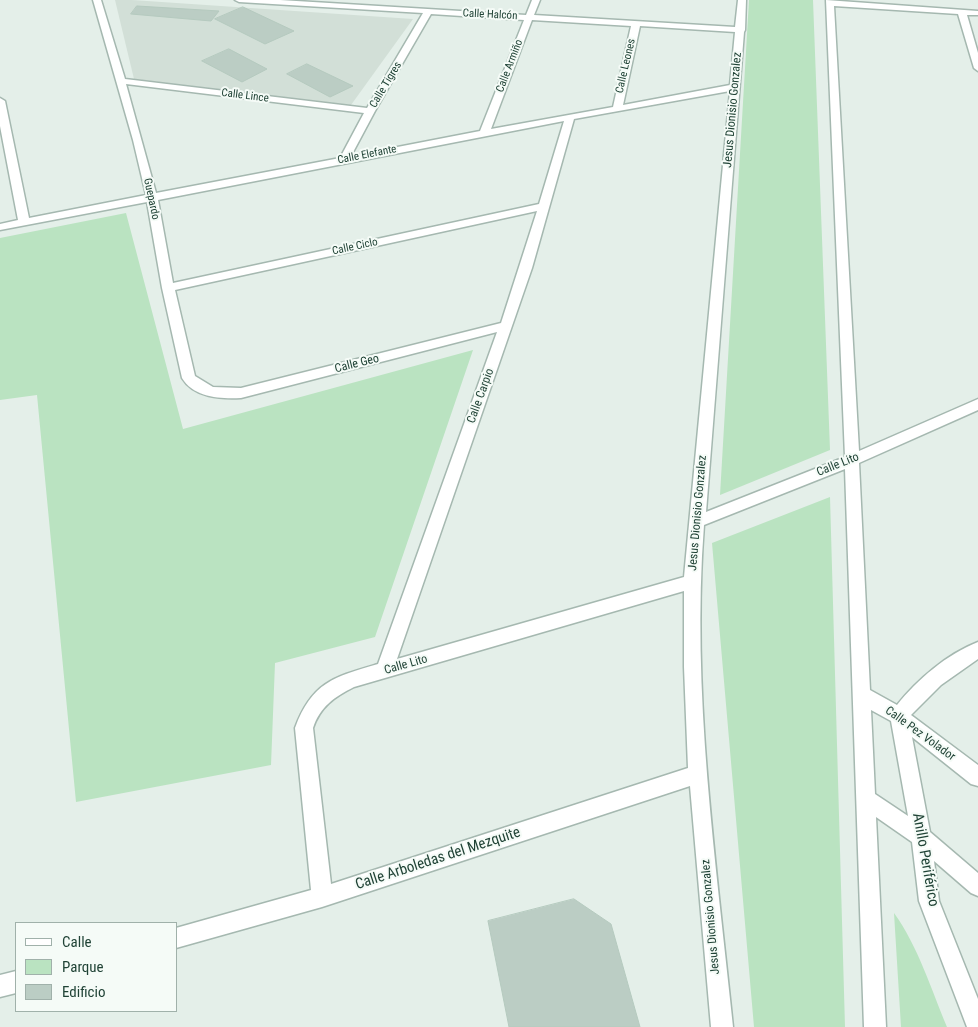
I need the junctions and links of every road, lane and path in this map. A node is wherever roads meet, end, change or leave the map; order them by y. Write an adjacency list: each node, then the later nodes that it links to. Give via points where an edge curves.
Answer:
1 (97, 0): 13 (street, Guepardo)
2 (239, 0): 6 (street, Calle Halcón)
3 (536, 0): 9 (street, Calle Armiño)
4 (742, 0): 11 (street, Jesus Dionisio Gonzalez)
5 (830, 2): 7 (street); 31 (street)
6 (429, 12): 9 (street, Calle Halcón); 17 (street, Calle Tigres)
7 (962, 12): 8 (street); 12 (street)
8 (978, 14)
9 (529, 17): 10 (street, Calle Halcón); 19 (street, Calle Armiño)
10 (636, 24): 11 (street, Calle Halcón); 16 (street, Calle Leones)
11 (741, 30): 14 (street, Jesus Dionisio Gonzalez)
12 (978, 68)
13 (122, 81): 17 (street, Calle Lince); 23 (street, Guepardo)
14 (735, 87): 16 (street, Calle Elefante); 32 (street, Jesus Dionisio Gonzalez)
15 (0, 102): 20 (street)
16 (617, 109): 18 (street, Calle Elefante)
17 (370, 111): 22 (street, Calle Tigres)
18 (570, 118): 19 (street, Calle Elefante); 24 (street, Calle Carpio)
19 (484, 133): 22 (street, Calle Elefante)
20 (12, 154): 21 (street); 25 (street)
21 (0, 156)
22 (344, 160): 23 (street, Calle Elefante)
23 (152, 198): 25 (street, Calle Elefante); 27 (street, Guepardo)
24 (543, 206): 27 (street, Calle Ciclo); 28 (street, Calle Carpio)
25 (24, 222): 26 (street, Calle Elefante)
26 (0, 227)
27 (168, 288): 29 (street, Guepardo, via 189,378)
28 (506, 326): 29 (street, Calle Geo, via 241,393); 35 (street, Calle Carpio)
29 (207, 391)
30 (978, 404): 31 (street, Calle Lito)
31 (852, 460): 32 (street, Calle Lito); 36 (street)
32 (696, 522): 33 (street, Jesus Dionisio Gonzalez)
33 (692, 582): 35 (street, Calle Lito); 38 (street, Jesus Dionisio Gonzalez)
34 (978, 650): 37 (street, via 931,681)
35 (384, 672): 43 (street, Calle Lito, via 351,680 318,698 304,728)
36 (860, 694): 37 (street, Calle Pez Volador); 40 (street)
37 (899, 716): 39 (street, Calle Pez Volador); 41 (street, Anillo Periférico)
38 (698, 774): 43 (street, Calle Arboledas del Mezquite); 48 (street, Jesus Dionisio Gonzalez)
39 (978, 777)
40 (865, 798): 41 (street); 49 (street)
41 (921, 837): 42 (street); 47 (street, Anillo Periférico, via 929,901)
42 (978, 886)
43 (322, 898): 44 (street, Calle Arboledas del Mezquite)
44 (178, 937)
45 (15, 982): 46 (street)
46 (0, 986)
47 (978, 1026)
48 (722, 1027)
49 (874, 1027)

